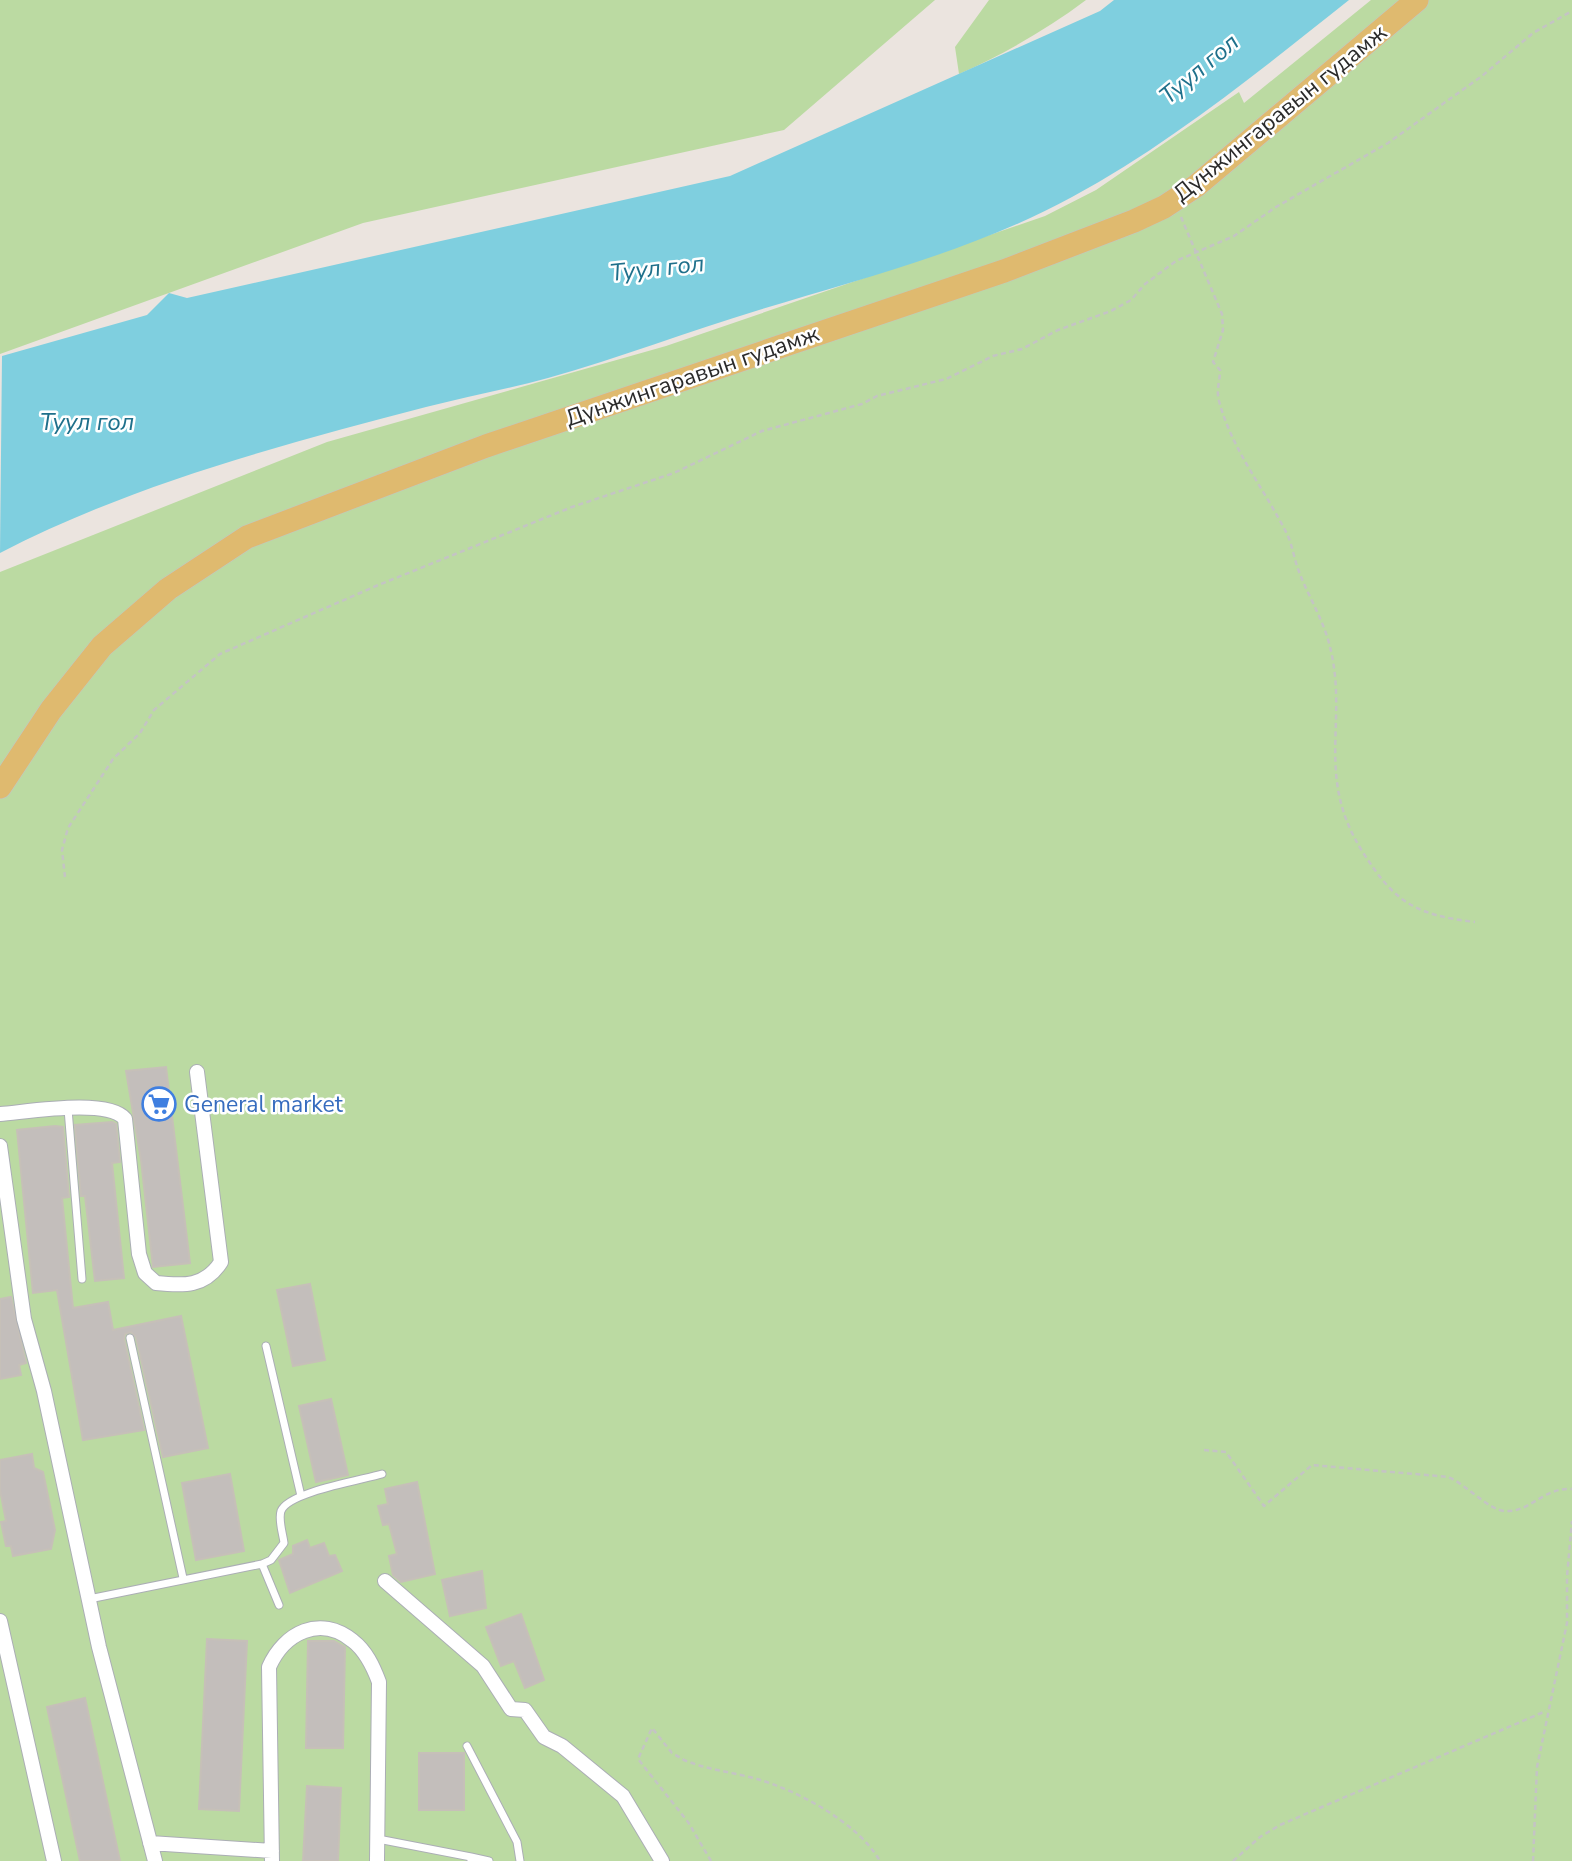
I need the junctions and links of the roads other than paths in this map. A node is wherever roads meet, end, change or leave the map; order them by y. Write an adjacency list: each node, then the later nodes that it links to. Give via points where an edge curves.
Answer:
1 (1417, 0): 2 (main road, Дүнжингаравын гудамж, via 1223,165 1174,201 1125,225 1004,271 486,446 247,537 168,589 102,646 57,701)
2 (0, 787)
3 (197, 1072): 4 (street, via 221,1262 212,1276 198,1283 156,1283 145,1273 139,1254 125,1119 98,1108)
4 (68, 1110): 5 (street); 7 (lane)
5 (0, 1114)
6 (0, 1146): 15 (street, via 24,1319)
7 (82, 1279)
8 (130, 1338): 13 (lane)
9 (266, 1346): 11 (lane)
10 (382, 1475): 11 (lane)
11 (301, 1496): 12 (lane, via 282,1508 284,1543)
12 (262, 1564): 13 (lane); 16 (lane)
13 (183, 1578): 15 (lane)
14 (385, 1581): 28 (street, via 483,1666 511,1709 525,1710 544,1737 562,1746 623,1796)
15 (89, 1599): 20 (street)
16 (279, 1605)
17 (0, 1621): 23 (street)
18 (467, 1746): 27 (lane, via 517,1842)
19 (378, 1839): 21 (street, via 379,1682 369,1658 352,1640 317,1628 284,1641 269,1667); 22 (lane); 25 (street)
20 (150, 1843): 21 (street); 24 (street)
21 (272, 1856)
22 (471, 1859): 26 (lane)
23 (54, 1861)
24 (155, 1861)
25 (377, 1861)
26 (489, 1861)
27 (520, 1861)
28 (662, 1861)

